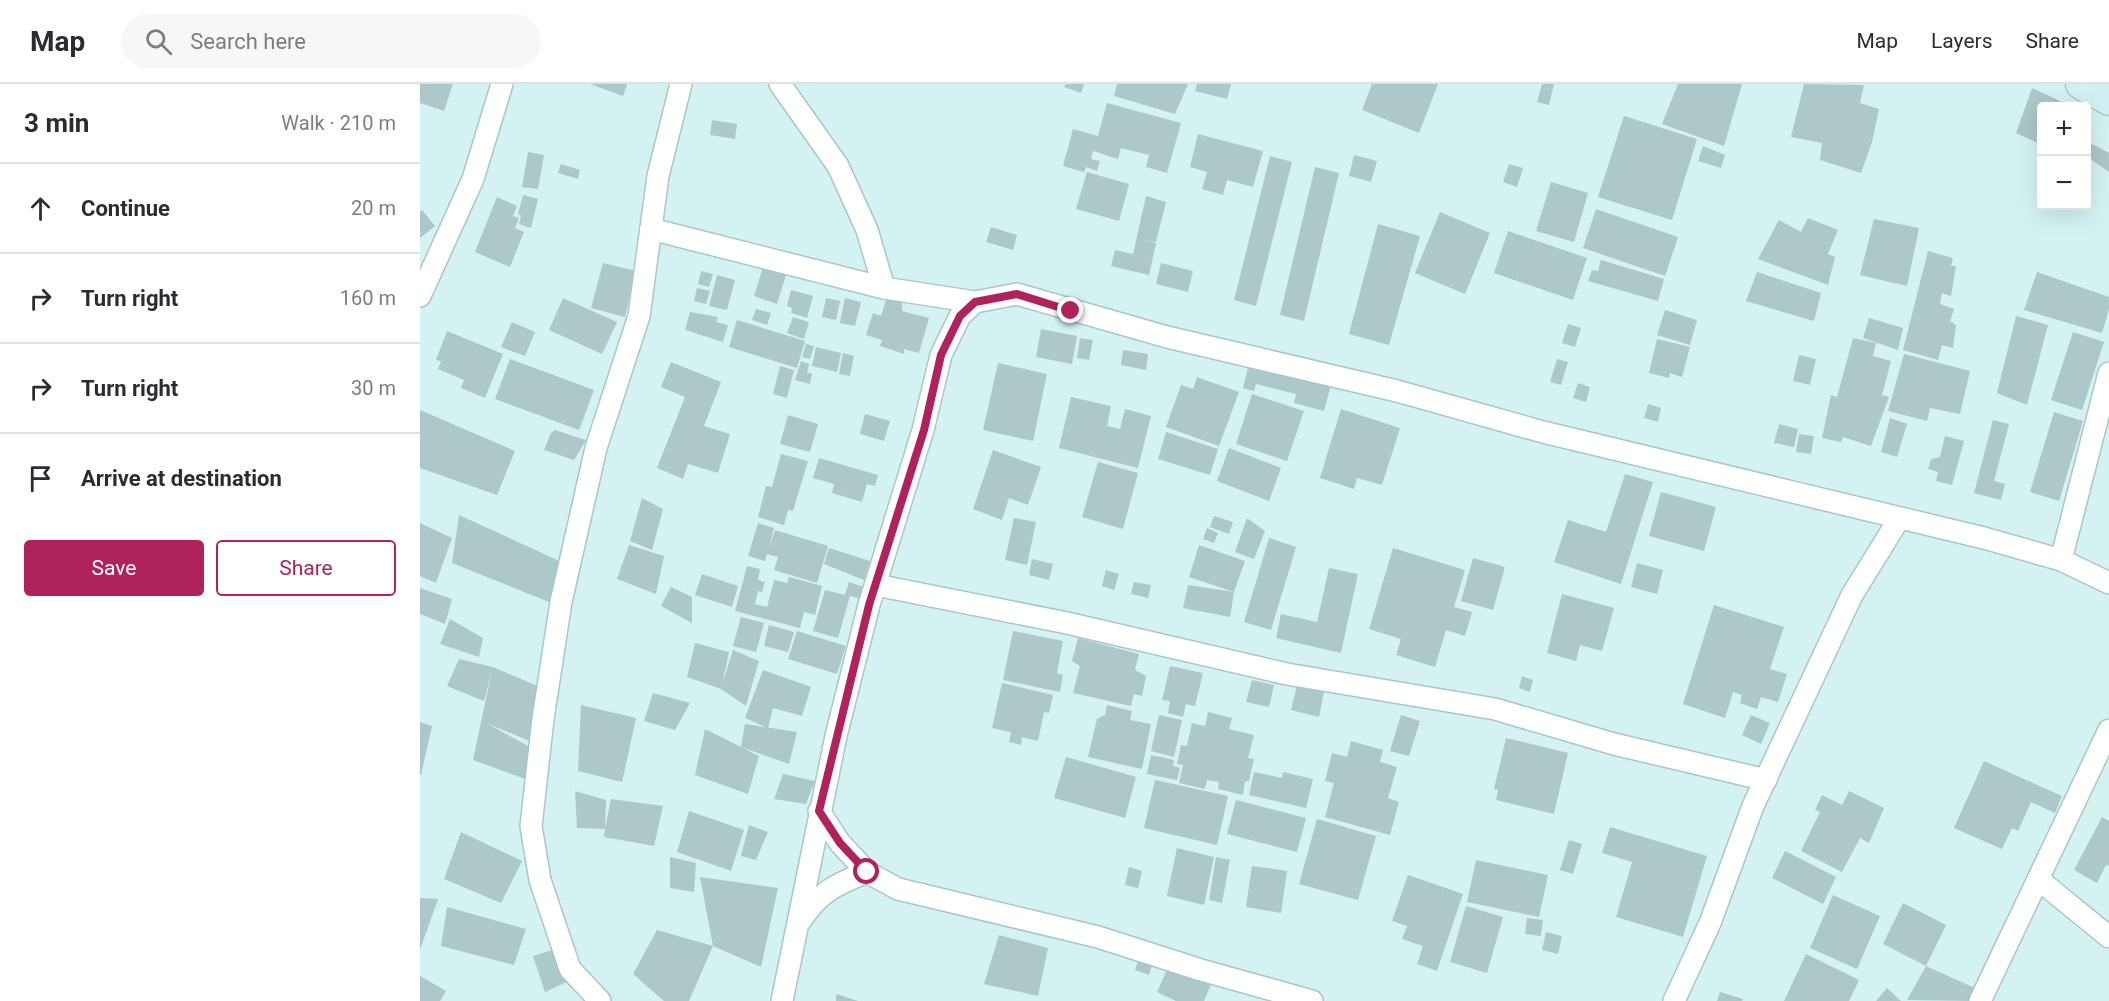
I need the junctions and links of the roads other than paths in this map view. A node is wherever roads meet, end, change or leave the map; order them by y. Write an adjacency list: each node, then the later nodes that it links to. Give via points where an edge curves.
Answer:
1 (502, 84): 8 (street, via 473,179)
2 (681, 84): 6 (street, via 658,176)
3 (780, 84): 7 (street, via 838,166 867,230)
4 (2081, 84): 5 (main road)
5 (2109, 100)
6 (651, 229): 7 (street); 22 (street, via 639,316 596,448 561,602 531,826 540,880 570,969)
7 (884, 288): 9 (street)
8 (420, 296)
9 (975, 302): 11 (street, via 1017,294 1167,337 1397,391 1543,432); 14 (street, via 960,316 941,355 924,430)
10 (2109, 373): 12 (street)
11 (1899, 519): 12 (street); 16 (street, via 1852,595)
12 (2061, 560): 13 (street)
13 (2109, 583)
14 (876, 585): 16 (street, via 1067,623 1287,674 1495,709 1625,747); 17 (street)
15 (2109, 730): 19 (street)
16 (1766, 780): 25 (street, via 1710,923)
17 (819, 811): 18 (street, via 840,843); 20 (street)
18 (867, 872): 20 (street, via 814,900); 24 (street, via 898,889 1098,938)
19 (2038, 879): 21 (street); 26 (street)
20 (796, 928): 23 (street)
21 (2109, 937)
22 (600, 1001)
23 (782, 1001)
24 (1312, 1001)
25 (1674, 1001)
26 (1980, 1001)

